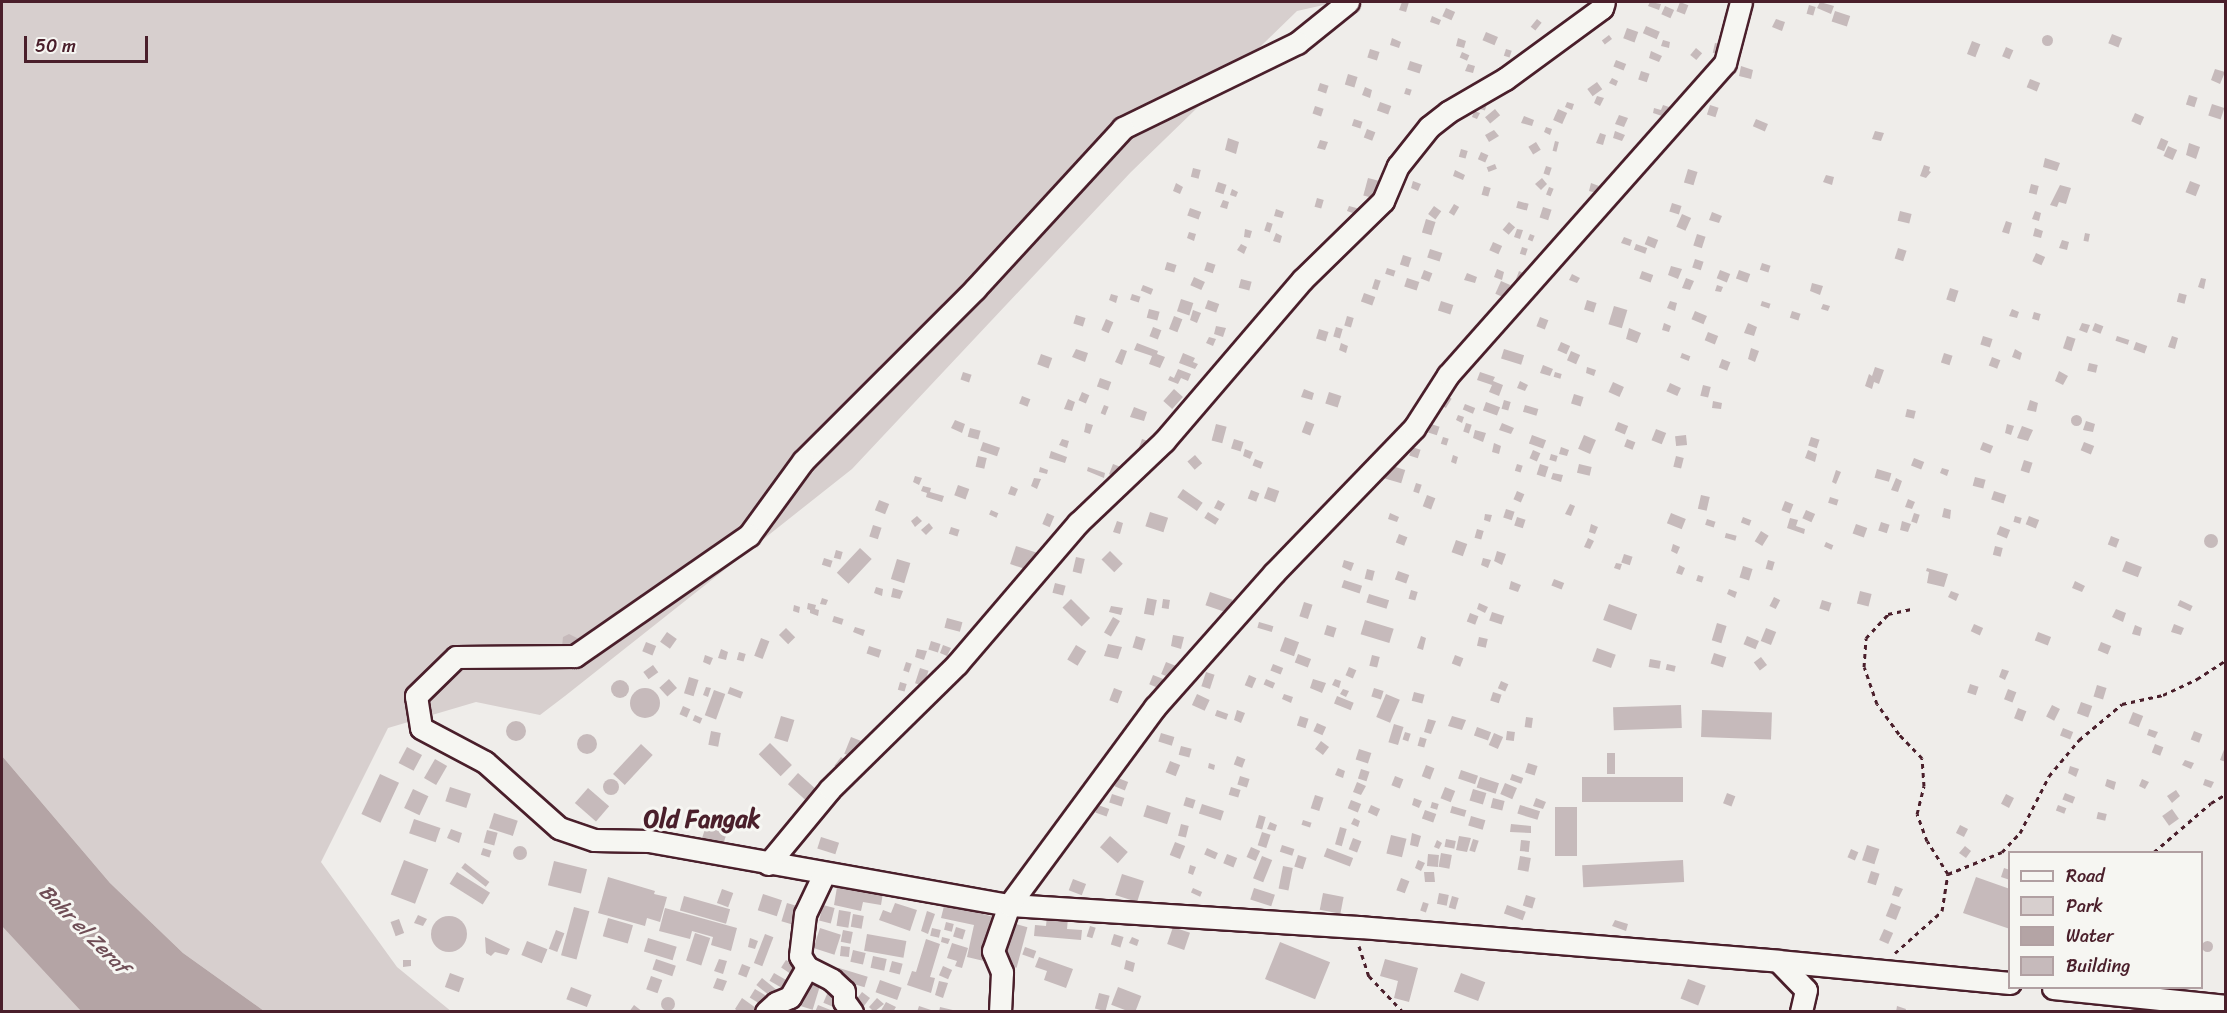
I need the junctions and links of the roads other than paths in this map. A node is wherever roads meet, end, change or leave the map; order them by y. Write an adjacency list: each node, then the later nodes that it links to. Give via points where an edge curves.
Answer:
1 (1348, 2): 4 (street, via 1297,43 1123,128 975,289 803,461 749,536 575,656 456,657 416,696 422,728 485,762 559,828 594,840 649,841)
2 (1604, 2): 4 (street, via 1602,8 1505,79 1429,127 1398,166 1383,201 1302,280 1164,441 1078,523 957,664 830,789)
3 (1741, 2): 6 (street, via 1725,63 1448,375 1414,428 1274,573 1155,707)
4 (768, 864): 5 (street)
5 (824, 874): 6 (street); 8 (street, via 805,914 801,956)
6 (1010, 905): 7 (street, via 1359,927); 15 (street, via 993,951 1002,972)
7 (1778, 961): 9 (street); 16 (street, via 1806,990)
8 (807, 967): 11 (street); 14 (street, via 844,991 844,1001)
9 (2008, 983)
10 (2071, 989): 12 (street)
11 (793, 1004): 13 (street, via 776,1003)
12 (2226, 1006)
13 (766, 1011)
14 (852, 1011)
15 (1000, 1011)
16 (1801, 1011)

